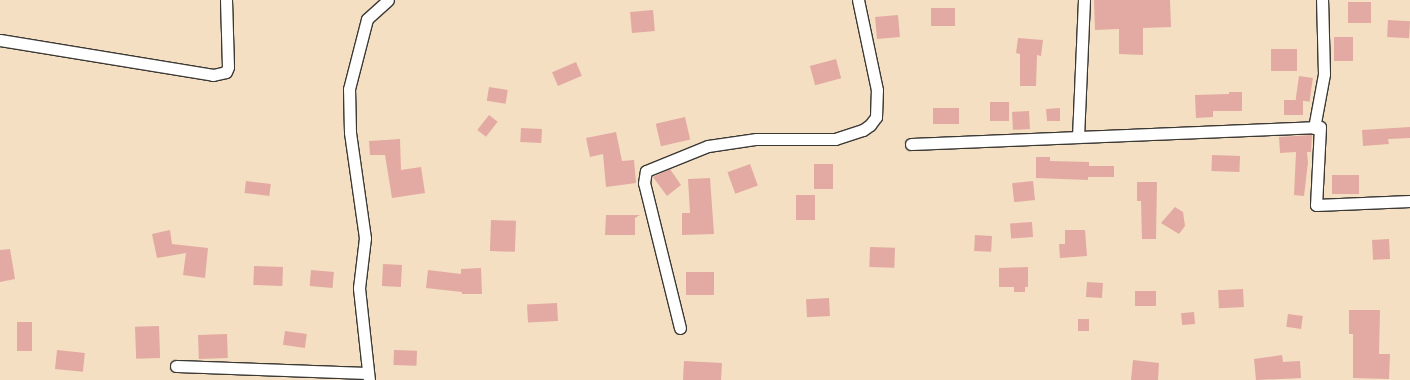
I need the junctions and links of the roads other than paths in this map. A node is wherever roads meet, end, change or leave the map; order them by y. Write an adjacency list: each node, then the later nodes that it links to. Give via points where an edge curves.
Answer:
1 (226, 0): 6 (street, via 228,67 226,72 213,75)
2 (388, 0): 13 (street, via 367,19 348,89 350,132 365,238 360,288)
3 (858, 0): 11 (street, via 877,90 876,117 870,125 835,139 756,139 708,146 646,171 644,183)
4 (1084, 0): 8 (street)
5 (1322, 0): 7 (street, via 1324,74)
6 (0, 40)
7 (1314, 128): 8 (street); 10 (street, via 1320,127 1316,205)
8 (1078, 137): 9 (street)
9 (911, 144)
10 (1410, 201)
11 (680, 328)
12 (176, 366): 13 (street)
13 (368, 376)

